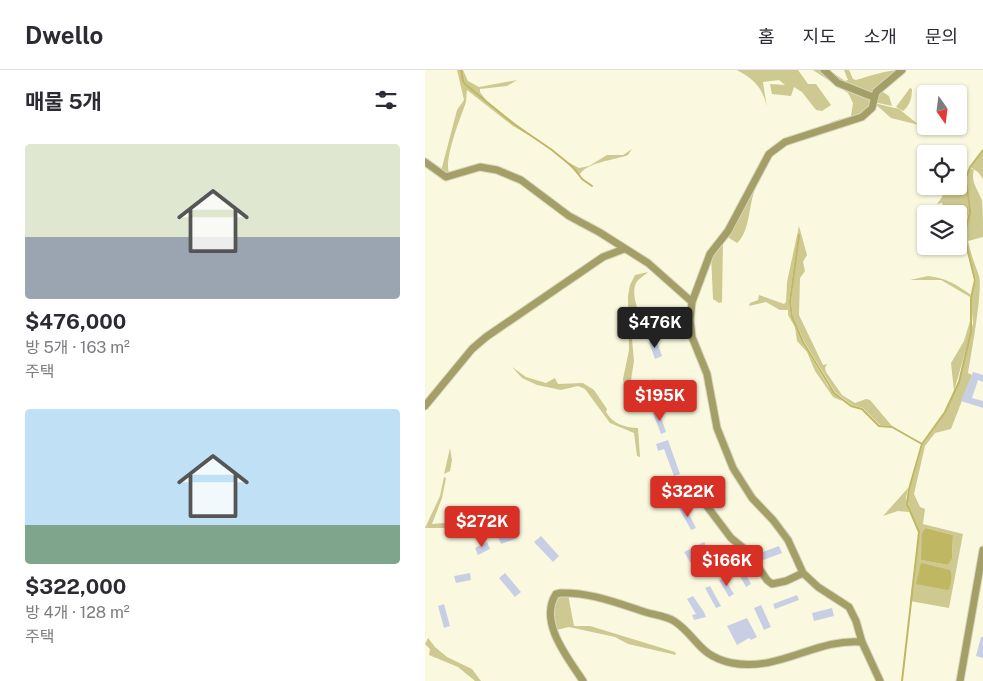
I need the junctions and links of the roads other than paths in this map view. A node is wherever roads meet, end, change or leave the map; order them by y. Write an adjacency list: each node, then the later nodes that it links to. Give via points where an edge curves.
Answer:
1 (824, 70): 3 (street, via 838,83)
2 (902, 70): 3 (street, via 882,85)
3 (873, 97): 6 (street, via 872,108 862,117 785,142 769,154 735,220 710,254)
4 (425, 162): 5 (street, via 446,177 473,167 509,174 532,186 569,216)
5 (624, 249): 6 (street, via 659,271); 7 (street, via 603,257 486,337)
6 (692, 302): 10 (street, via 690,328 707,374 725,453 751,498 788,540)
7 (425, 406)
8 (686, 484): 10 (street, via 697,493 731,538 747,551 772,584)
9 (983, 550): 14 (street)
10 (803, 573): 11 (street, via 849,607)
11 (862, 642): 12 (street, via 827,646 771,663 732,663 709,655 673,620 607,599 576,593 556,594 551,605 551,625); 13 (street)
12 (583, 681)
13 (880, 681)
14 (960, 681)

